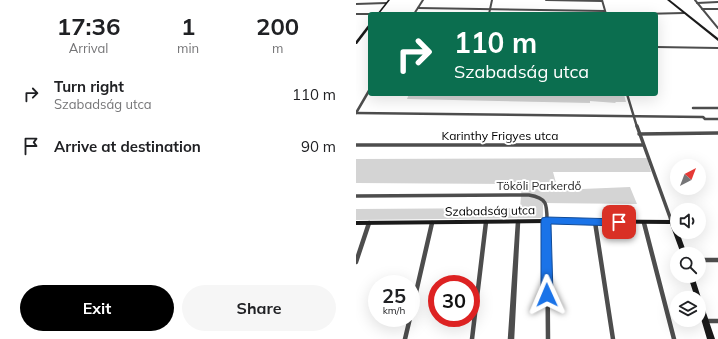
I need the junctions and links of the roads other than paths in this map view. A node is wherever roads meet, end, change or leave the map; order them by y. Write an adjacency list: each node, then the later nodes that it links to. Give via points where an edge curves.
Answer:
1 (389, 0): 10 (street)
2 (423, 0): 13 (street)
3 (492, 0): 14 (street)
4 (546, 0): 5 (street)
5 (569, 0): 6 (street)
6 (602, 0): 21 (street)
7 (668, 0): 22 (street)
8 (695, 0): 11 (street)
9 (718, 2): 11 (street)
10 (386, 3): 12 (street); 17 (street)
11 (697, 3): 15 (street)
12 (356, 4)
13 (418, 8): 14 (street); 18 (street)
14 (490, 9): 19 (street); 20 (street)
15 (702, 9): 16 (street); 26 (street)
16 (718, 9)
17 (379, 12)
18 (415, 12)
19 (489, 12)
20 (576, 12)
21 (605, 12)
22 (684, 13): 25 (street); 30 (street)
23 (356, 14): 24 (street)
24 (368, 14)
25 (658, 14)
26 (713, 23): 27 (street); 29 (street)
27 (718, 23)
28 (368, 28): 31 (street)
29 (718, 28)
30 (718, 40)
31 (357, 42)
32 (658, 47): 33 (street)
33 (718, 48)
34 (368, 92): 38 (street)
35 (628, 96): 39 (street)
36 (693, 108): 37 (street)
37 (718, 108)
38 (356, 113): 39 (street)
39 (633, 117): 40 (street); 42 (street)
40 (718, 119)
41 (718, 133): 42 (street)
42 (639, 134): 44 (street)
43 (356, 145): 44 (street, Karinthy Frigyes utca)
44 (644, 145): 46 (street)
45 (356, 196): 47 (street, via 529,195 538,197 547,205)
46 (670, 217)
47 (546, 221): 49 (street, Szabadság utca); 50 (street, Szabadság utca); 67 (street)
48 (486, 222): 49 (street, Szabadság utca); 54 (street, Szabadság utca); 65 (street)
49 (516, 222): 66 (street)
50 (595, 222): 55 (street, Szabadság utca); 68 (street)
51 (670, 222): 55 (street, Szabadság utca)
52 (356, 223): 53 (street, Szabadság utca)
53 (369, 223): 54 (street, Szabadság utca); 58 (street)
54 (432, 223): 59 (street)
55 (644, 223): 69 (street)
56 (706, 260): 57 (street)
57 (718, 260)
58 (356, 262)
59 (420, 275)
60 (706, 321): 61 (street)
61 (718, 322)
62 (706, 325): 70 (street)
63 (408, 327): 64 (street)
64 (405, 339)
65 (472, 339)
66 (511, 339)
67 (548, 339)
68 (613, 339)
69 (674, 339)
70 (710, 339)

